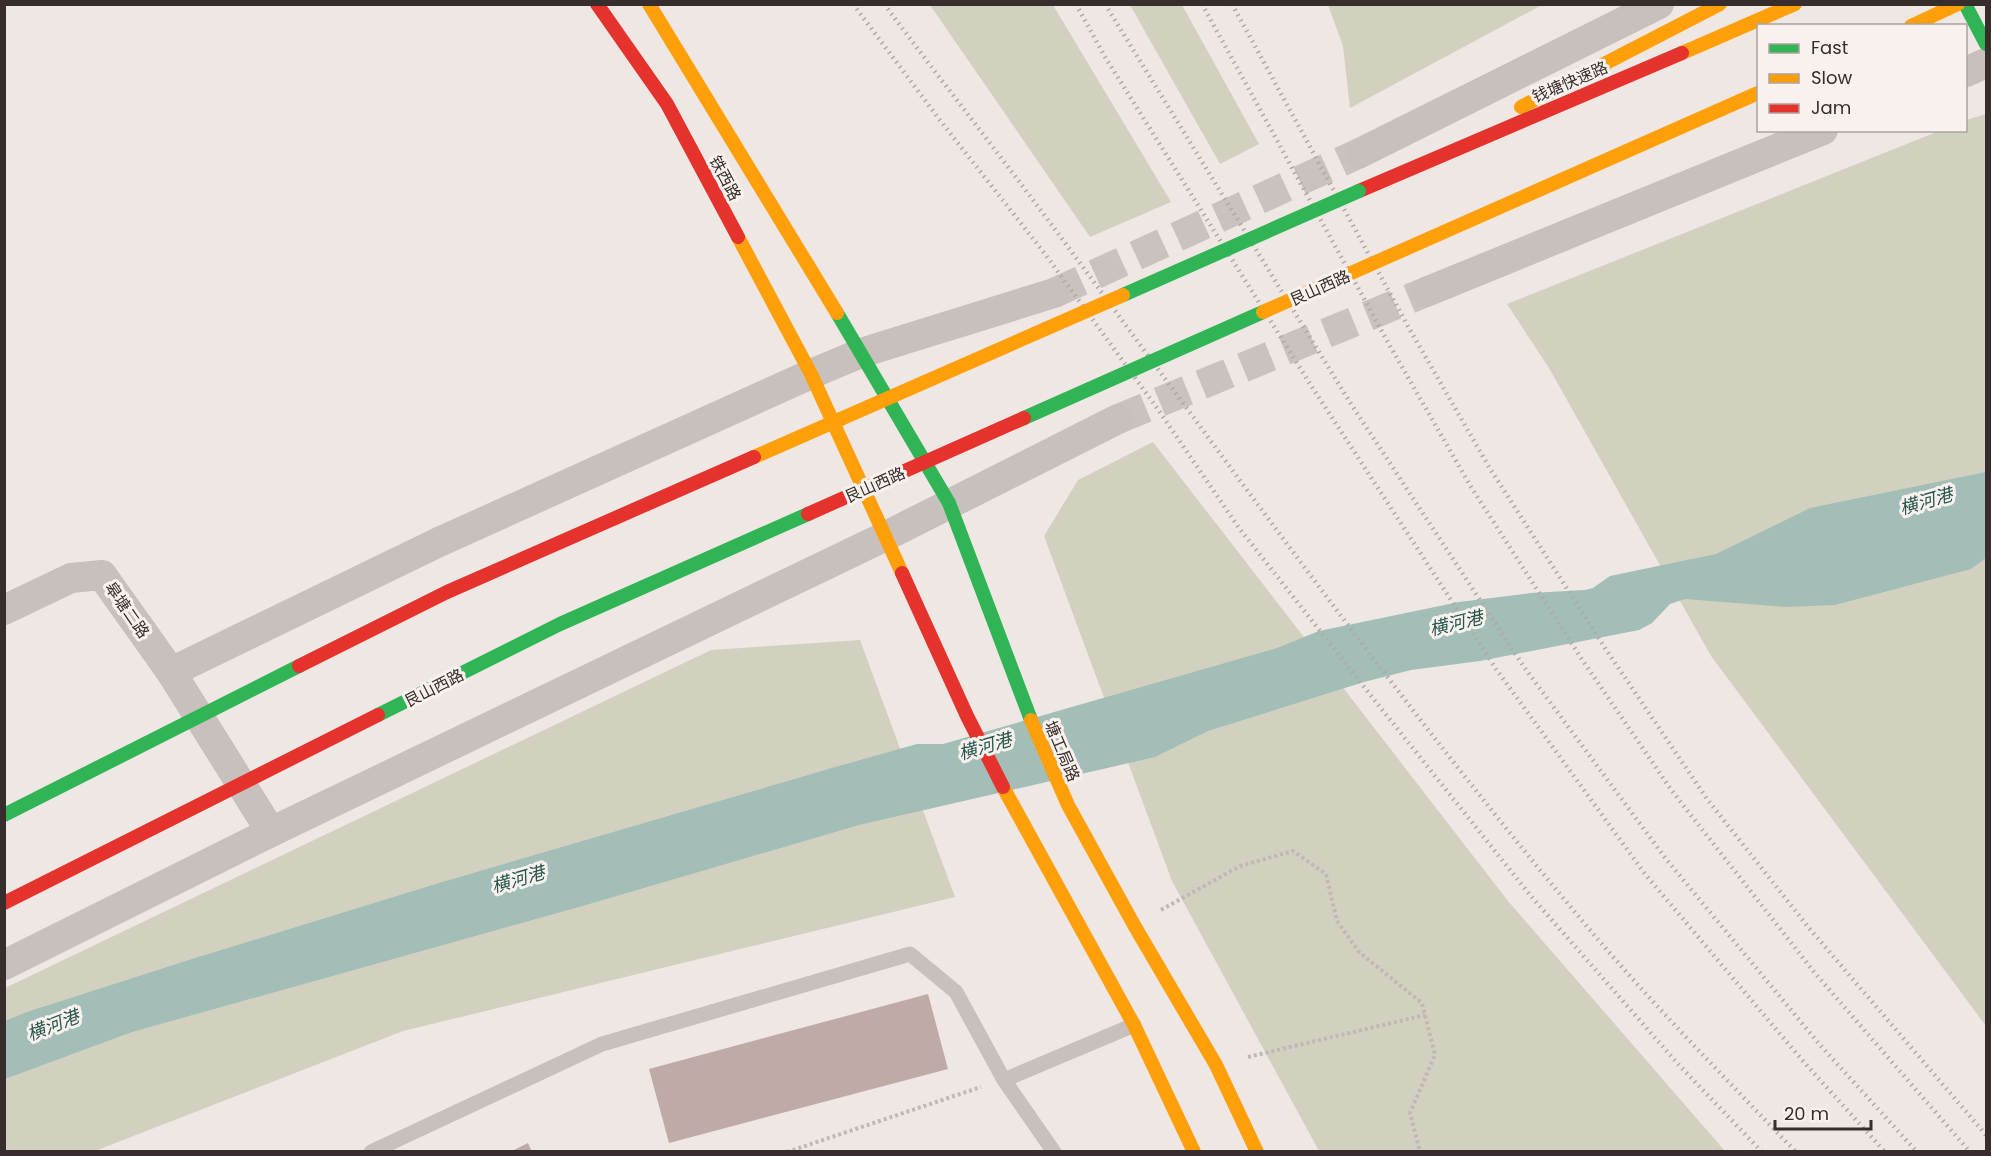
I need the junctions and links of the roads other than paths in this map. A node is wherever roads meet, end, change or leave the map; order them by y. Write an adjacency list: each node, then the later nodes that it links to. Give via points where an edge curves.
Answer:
1 (597, 4): 19 (main road, 铁西路, via 667,104)
2 (649, 4): 18 (main road, 铁西路)
3 (1659, 4): 14 (street)
4 (1720, 4): 15 (main road)
5 (1795, 4): 15 (main road, 钱塘快速路)
6 (1958, 4): 8 (main road)
7 (1965, 4): 9 (main road)
8 (1915, 24)
9 (1986, 44)
10 (1986, 63): 11 (street)
11 (1967, 71)
12 (1757, 93): 27 (main road, 艮山西路, bridge, via 560,624)
13 (1818, 132): 16 (street)
14 (1360, 153)
15 (1359, 190): 25 (main road, bridge, via 447,592)
16 (1426, 292)
17 (1054, 293): 18 (street)
18 (861, 353): 19 (street); 21 (main road, 塘工局路)
19 (811, 374): 22 (main road); 24 (street, via 439,542)
20 (1118, 419): 21 (street)
21 (949, 503): 22 (street); 34 (main road, 塘工局路, via 1023,703 1068,805 1216,1065)
22 (886, 536): 26 (street); 29 (main road, via 1018,818)
23 (4, 610): 24 (street, 皋塘二路, via 71,578 102,575)
24 (171, 672): 26 (street)
25 (4, 815)
26 (271, 831): 28 (street)
27 (4, 903)
28 (4, 965)
29 (1134, 1025): 30 (lane); 33 (main road)
30 (1004, 1080): 31 (lane, via 956,992 910,954 602,1044); 32 (lane)
31 (371, 1152)
32 (1054, 1152)
33 (1194, 1152)
34 (1257, 1152)

